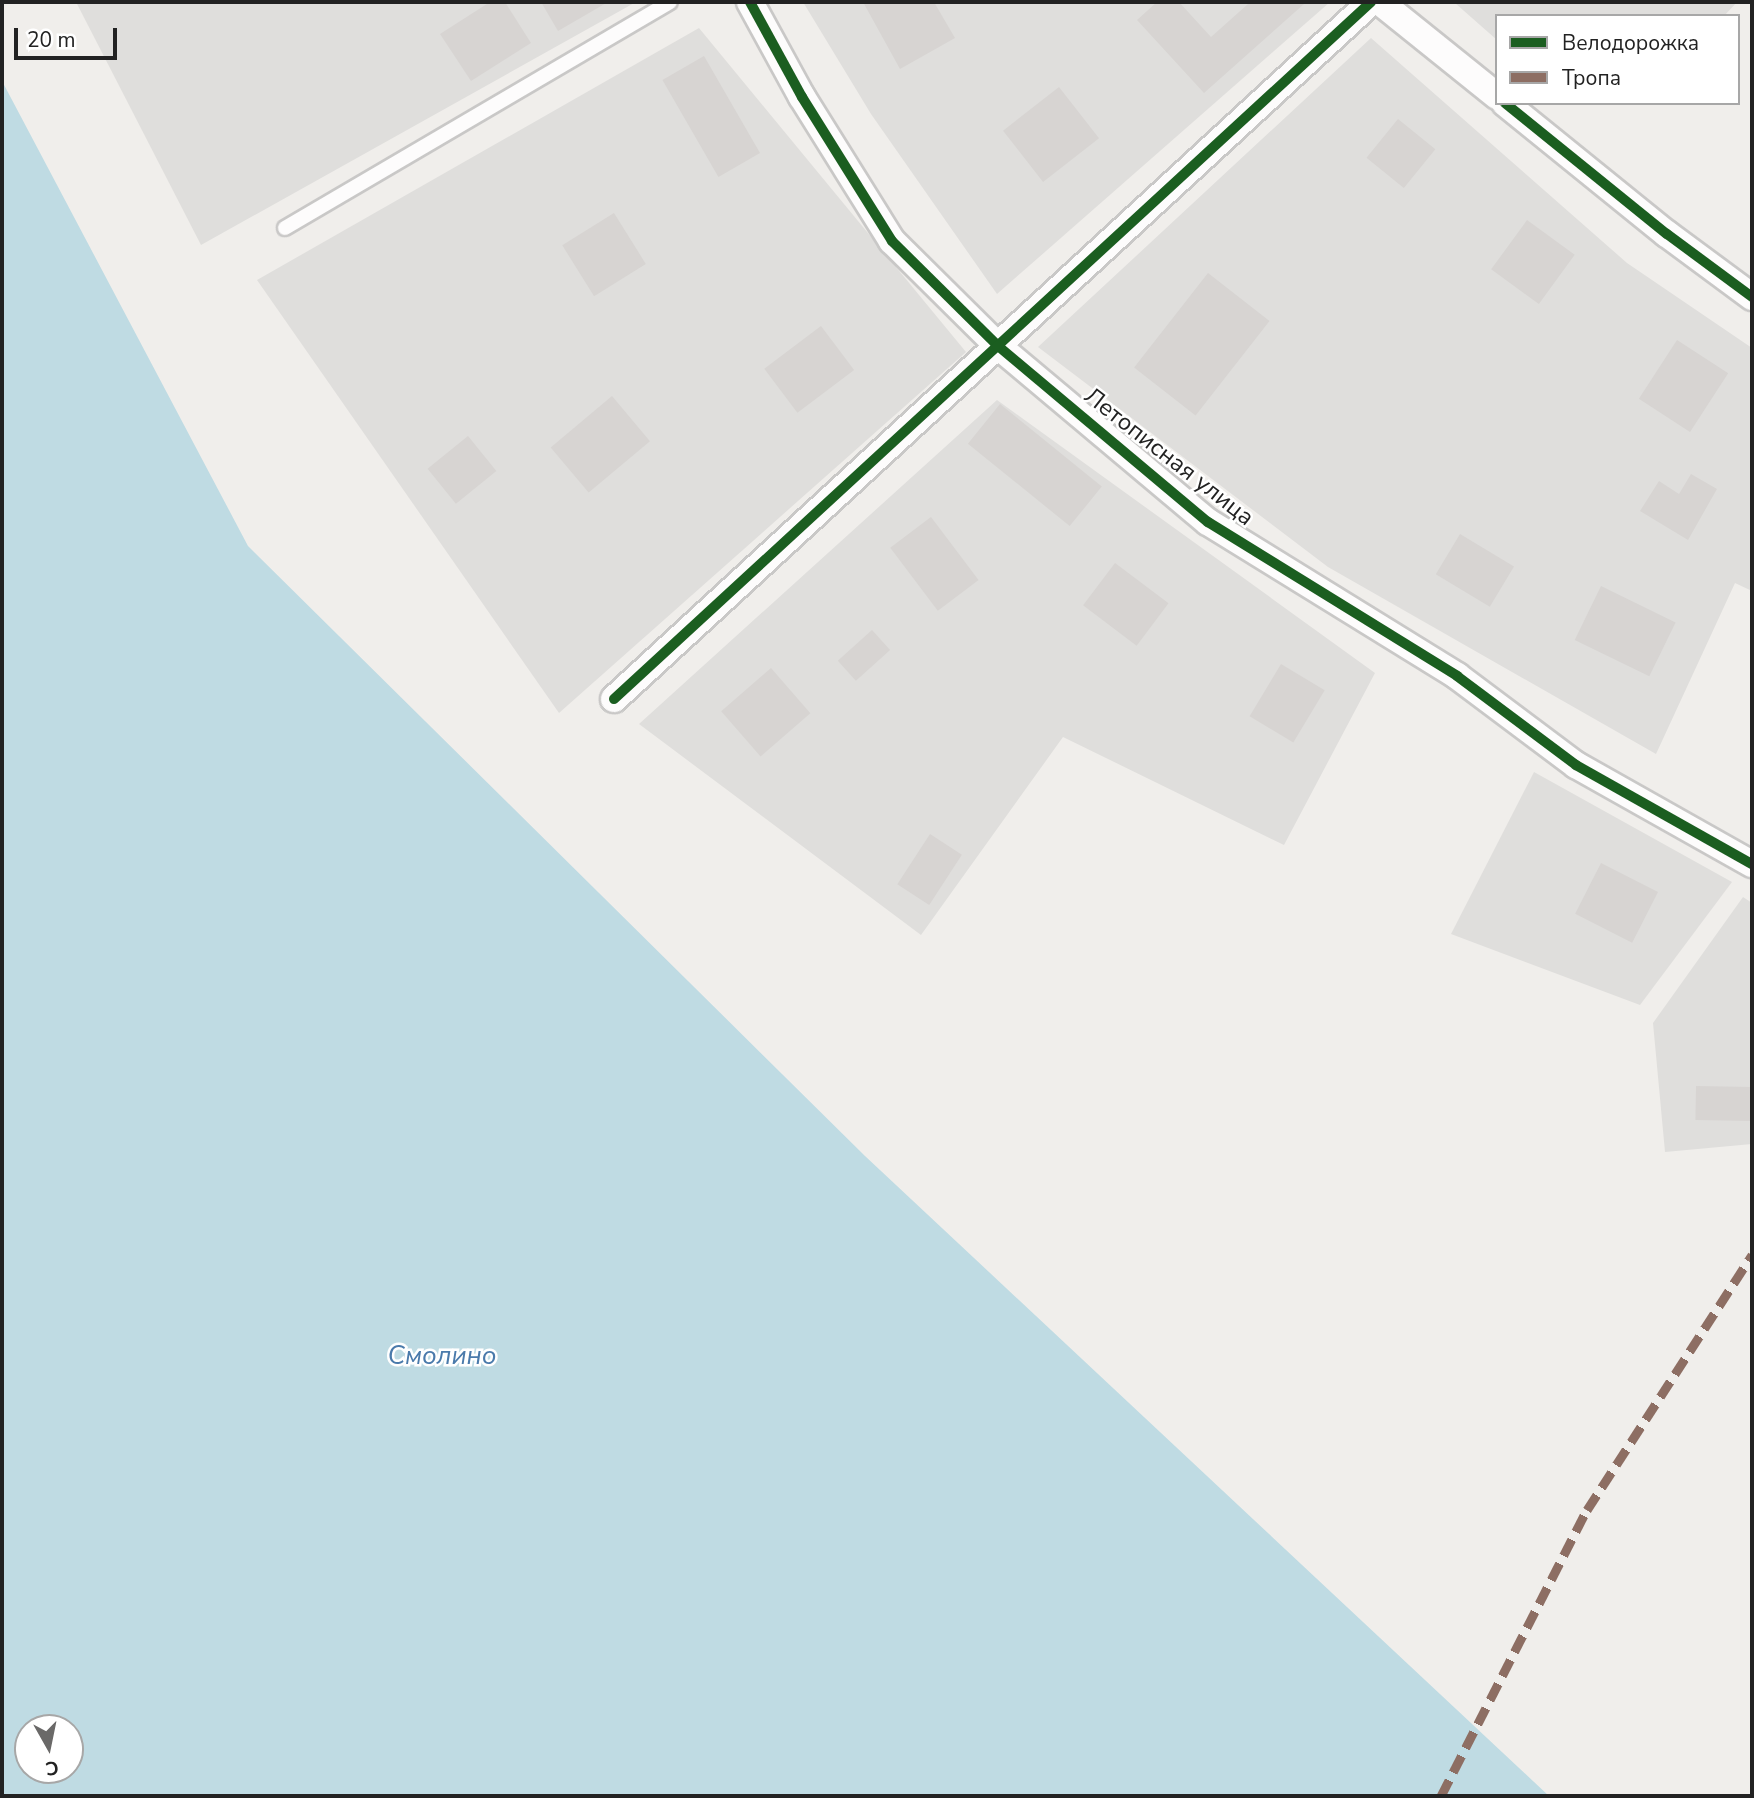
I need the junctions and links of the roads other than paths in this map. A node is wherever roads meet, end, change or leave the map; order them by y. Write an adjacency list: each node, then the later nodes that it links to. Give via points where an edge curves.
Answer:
1 (670, 2): 7 (lane)
2 (750, 2): 9 (street, Летописная улица, via 802,97 892,241)
3 (1371, 2): 9 (street)
4 (1380, 2): 5 (street)
5 (1495, 94)
6 (1507, 105): 8 (street)
7 (285, 228)
8 (1752, 297)
9 (998, 346): 10 (street); 11 (street, Летописная улица, via 1208,522 1457,676 1576,765)
10 (614, 699)
11 (1752, 864)

